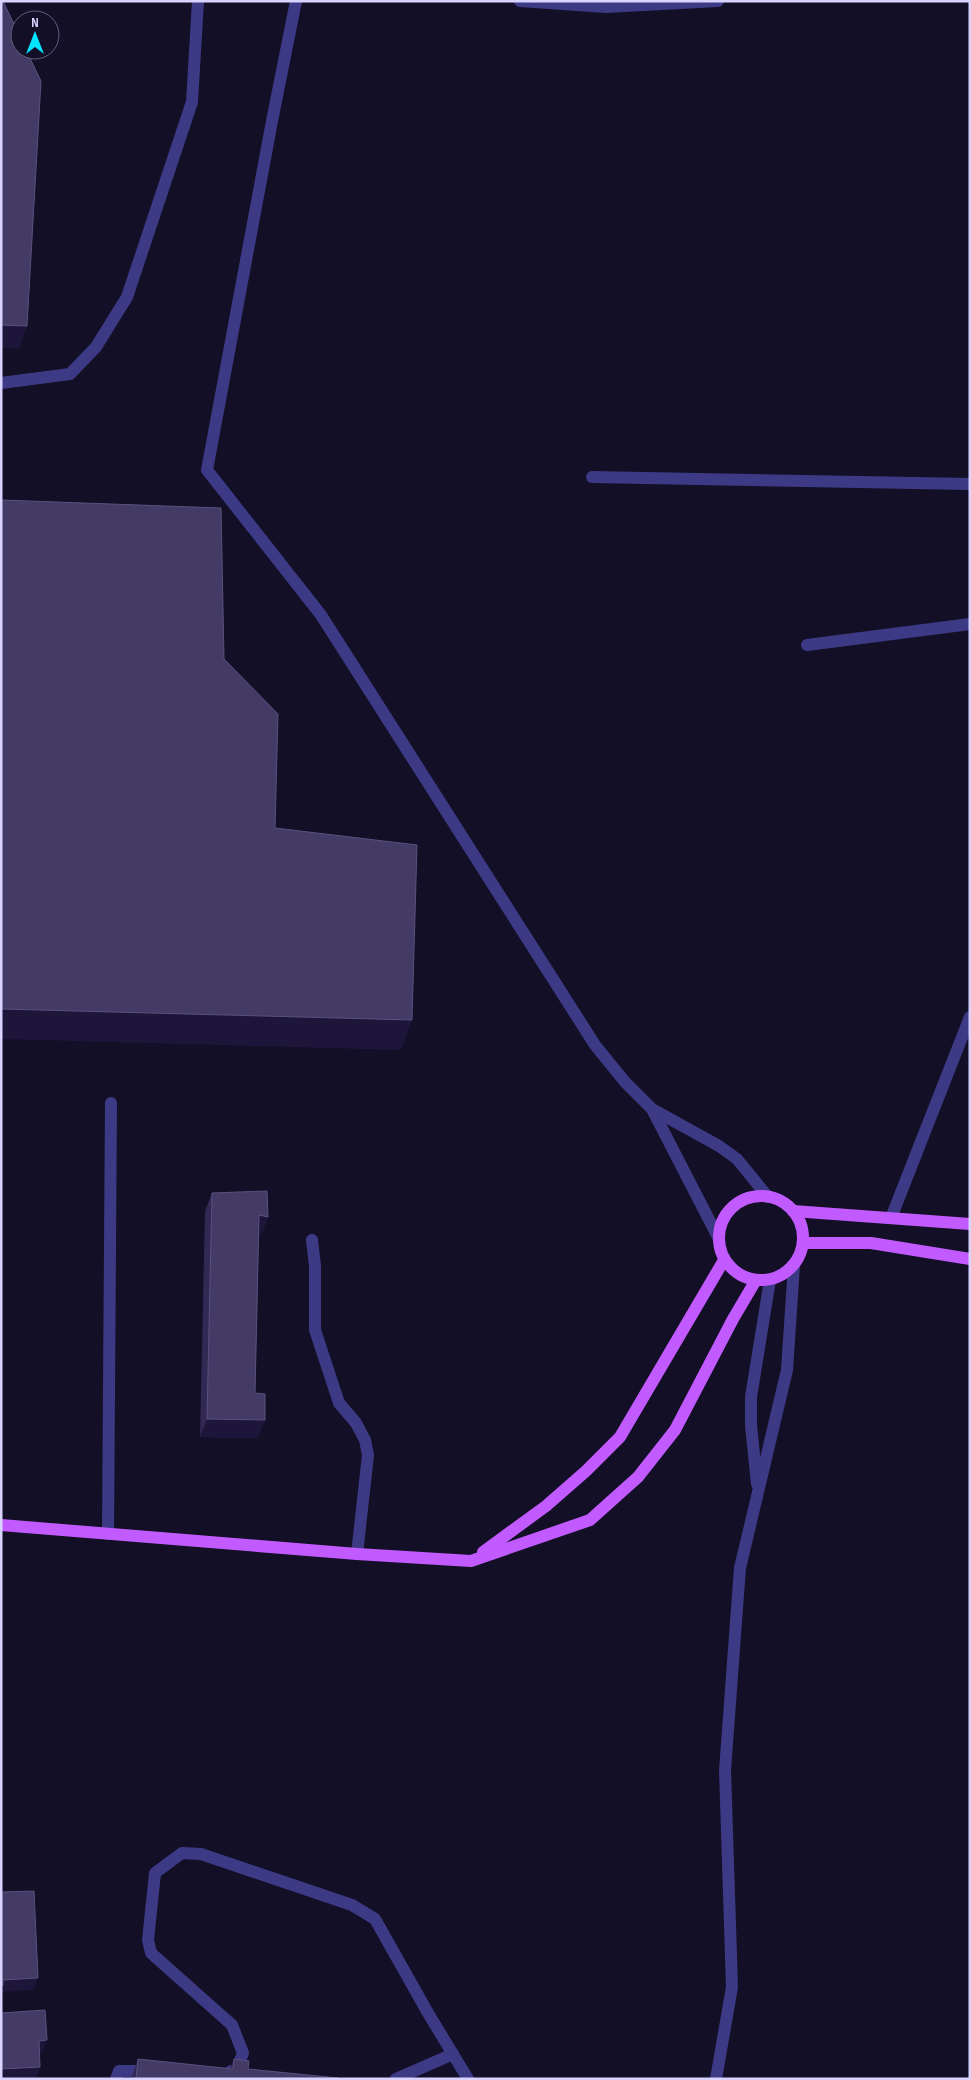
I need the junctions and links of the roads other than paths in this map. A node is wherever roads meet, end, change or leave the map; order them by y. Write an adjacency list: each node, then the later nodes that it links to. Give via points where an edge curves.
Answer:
1 (198, 1): 5 (street, via 192,102 127,297 96,347 70,374)
2 (296, 1): 12 (street, via 208,470 321,615 595,1045)
3 (520, 1): 4 (street, via 606,7)
4 (718, 1)
5 (1, 383)
6 (592, 477): 7 (street)
7 (970, 484)
8 (970, 624): 9 (street)
9 (807, 645)
10 (970, 1017): 15 (street)
11 (111, 1103): 27 (street)
12 (652, 1109): 13 (street, via 737,1158); 17 (street)
13 (768, 1197): 14 (main road, via 782,1201); 17 (main road, via 739,1201 722,1221)
14 (793, 1211): 15 (main road); 19 (main road, via 801,1223)
15 (890, 1218): 16 (main road)
16 (970, 1224)
17 (719, 1239): 21 (main road)
18 (312, 1240): 28 (street, via 315,1330 340,1403 365,1440 368,1456)
19 (803, 1243): 20 (main road, via 871,1243); 22 (main road)
20 (970, 1259)
21 (724, 1260): 23 (main road, via 732,1270); 29 (main road, via 620,1437 546,1506)
22 (794, 1265): 24 (main road, via 783,1275); 25 (street, via 787,1370)
23 (756, 1280): 24 (main road); 29 (main road, via 675,1430 638,1477 590,1520)
24 (770, 1280): 25 (street, via 751,1396)
25 (757, 1494): 36 (street, via 740,1568 726,1760 732,1987)
26 (1, 1525): 27 (main road)
27 (108, 1534): 28 (main road)
28 (357, 1554): 29 (main road)
29 (471, 1561)
30 (453, 2054): 32 (street, via 375,1919 352,1905 200,1854 182,1853 154,1873 148,1940 151,1953 232,2025 243,2053 236,2070); 34 (street); 35 (street)
31 (168, 2070): 33 (street, via 119,2070)
32 (217, 2070)
33 (116, 2079)
34 (396, 2079)
35 (468, 2079)
36 (716, 2079)

